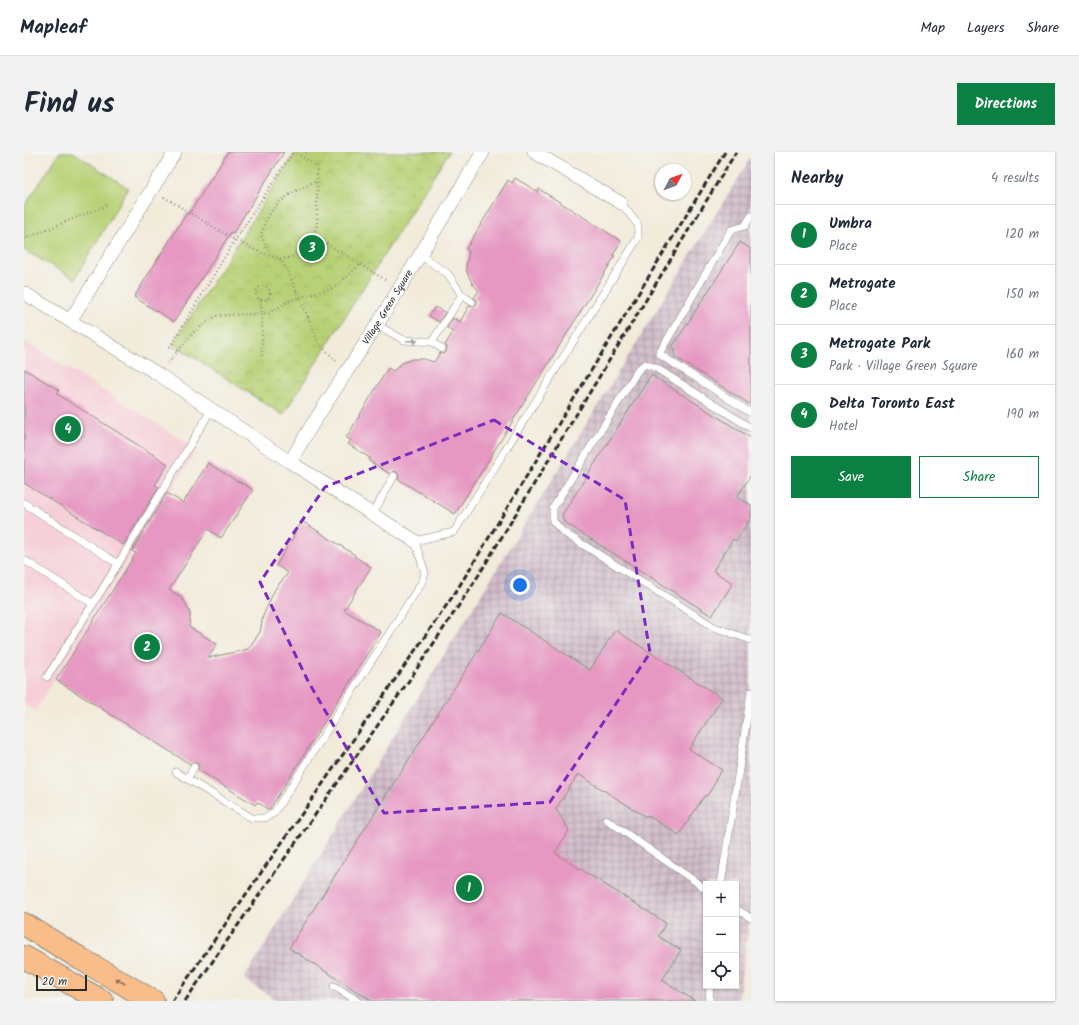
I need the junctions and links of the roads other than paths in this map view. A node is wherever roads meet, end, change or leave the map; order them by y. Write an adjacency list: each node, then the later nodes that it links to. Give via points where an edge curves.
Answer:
1 (175, 152): 11 (street)
2 (483, 152): 7 (street, Village Green Square)
3 (534, 152): 4 (street)
4 (621, 204): 22 (lane, via 638,225 638,238 454,532)
5 (751, 216): 6 (lane)
6 (748, 227): 16 (lane, via 731,230 659,354)
7 (420, 255): 9 (lane, via 448,274); 12 (street, Village Green Square)
8 (24, 293): 11 (street)
9 (462, 295): 10 (lane); 13 (lane)
10 (472, 302)
11 (70, 321): 15 (street, via 158,374)
12 (377, 325): 13 (lane, one-way to 13, via 404,340); 18 (street, Village Green Square)
13 (432, 342): 14 (lane)
14 (442, 349)
15 (211, 410): 18 (street); 24 (lane)
16 (751, 413)
17 (751, 428): 26 (lane, via 656,368 645,364 638,370 553,508 553,521 563,532 714,628)
18 (290, 462): 21 (street)
19 (394, 476): 21 (lane)
20 (24, 503): 24 (lane)
21 (372, 515): 22 (street)
22 (415, 541): 31 (lane, via 425,573 422,582 274,813 266,818 252,818)
23 (24, 560): 25 (lane)
24 (118, 564): 25 (lane)
25 (93, 604): 27 (lane)
26 (751, 640)
27 (47, 677)
28 (751, 692): 33 (lane)
29 (194, 767): 31 (lane)
30 (176, 772): 31 (lane)
31 (187, 779)
32 (606, 819): 34 (lane)
33 (721, 881)
34 (703, 887)
35 (739, 910): 36 (lane)
36 (751, 918)
37 (24, 924): 42 (highway, one-way to 37)
38 (24, 957): 41 (highway)
39 (334, 986): 43 (lane)
40 (710, 989): 44 (lane)
41 (102, 1001)
42 (153, 1001)
43 (358, 1001)
44 (709, 1001)

